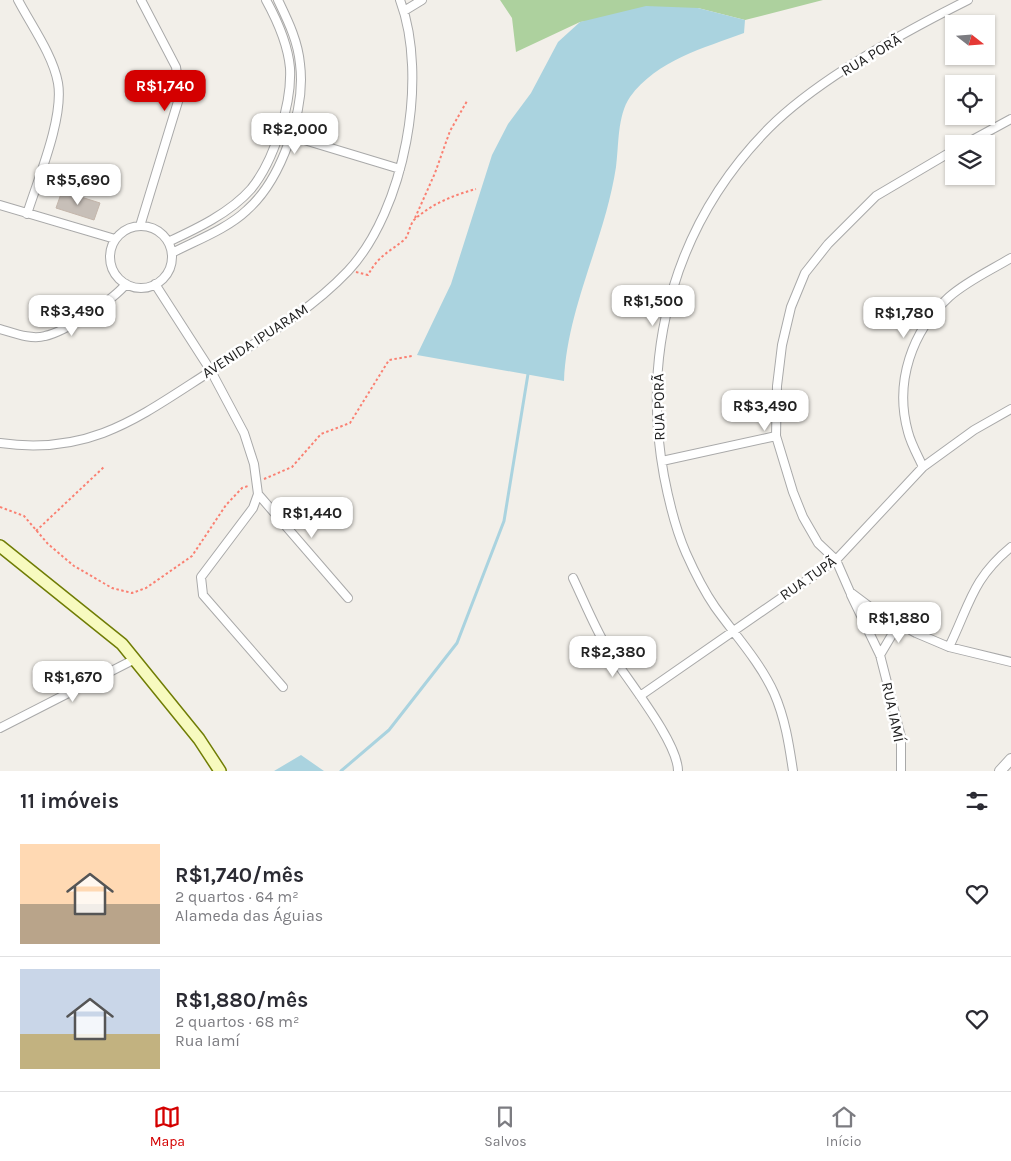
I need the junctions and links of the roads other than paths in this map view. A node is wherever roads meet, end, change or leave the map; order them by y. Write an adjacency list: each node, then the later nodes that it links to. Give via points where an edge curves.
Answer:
1 (18, 0): 15 (street, via 48,57 58,82 60,102)
2 (141, 0): 16 (street, via 176,66 180,95)
3 (266, 0): 18 (street, via 282,36 290,67 290,87 266,166 251,189 237,202 200,227)
4 (278, 0): 11 (street, via 296,40 300,65 298,104)
5 (400, 0): 8 (street, AVENIDA IPUARAM)
6 (422, 0): 8 (street)
7 (968, 0): 28 (street, RUA PORÃ, via 845,70 798,102 737,162 711,199 678,271 667,312 656,388)
8 (404, 11): 13 (street, AVENIDA IPUARAM, via 409,39 412,108)
9 (1011, 119): 10 (street)
10 (982, 135)
11 (291, 136): 13 (street); 19 (street, via 277,171 248,209 236,219)
12 (945, 155): 26 (street, via 876,196 828,244 805,273 791,307 782,345)
13 (400, 169): 24 (street, AVENIDA IPUARAM, via 387,208 350,269 299,315)
14 (0, 205): 15 (street)
15 (27, 214): 17 (street)
16 (140, 226): 17 (street); 18 (street, via 161,233)
17 (115, 239): 21 (street, via 111,264 116,276)
18 (168, 242): 19 (street)
19 (172, 253): 22 (street, via 169,270)
20 (1011, 258): 29 (street, via 950,296 928,320 913,346 902,395 908,433)
21 (126, 284): 22 (street, via 137,288); 23 (street, via 118,294 60,331 44,337)
22 (155, 284): 24 (street)
23 (0, 329)
24 (211, 371): 27 (street, AVENIDA IPUARAM, via 147,413 103,433 70,444 34,447); 30 (street, via 247,442)
25 (1011, 409): 29 (street, RUA TUPÃ, via 974,430)
26 (776, 436): 28 (street); 33 (street, via 803,517 818,543)
27 (0, 443)
28 (662, 461): 38 (street, RUA PORÃ, via 671,513 686,554 713,605)
29 (923, 467): 33 (street, RUA TUPÃ)
30 (258, 494): 36 (street); 43 (street, via 245,520 201,577 201,588 203,595)
31 (0, 546): 41 (main road, via 108,630)
32 (1011, 547): 39 (street, via 994,561 975,586)
33 (836, 560): 35 (street, RUA IAMÍ); 38 (street, RUA TUPÃ)
34 (573, 578): 44 (street, via 606,646)
35 (850, 592): 37 (street); 40 (street, RUA IAMÍ)
36 (348, 598)
37 (899, 623): 39 (street); 40 (street)
38 (732, 631): 44 (street, RUA TUPÃ); 49 (street, RUA PORÃ, via 773,691 785,722)
39 (950, 646): 42 (street)
40 (880, 654): 50 (street, RUA IAMÍ, via 901,737)
41 (135, 659): 45 (street); 47 (main road, via 199,739)
42 (1011, 662)
43 (283, 687)
44 (640, 696): 48 (street, via 673,752)
45 (0, 728)
46 (1011, 759): 51 (street)
47 (220, 771)
48 (678, 771)
49 (793, 771)
50 (901, 771)
51 (1000, 771)

